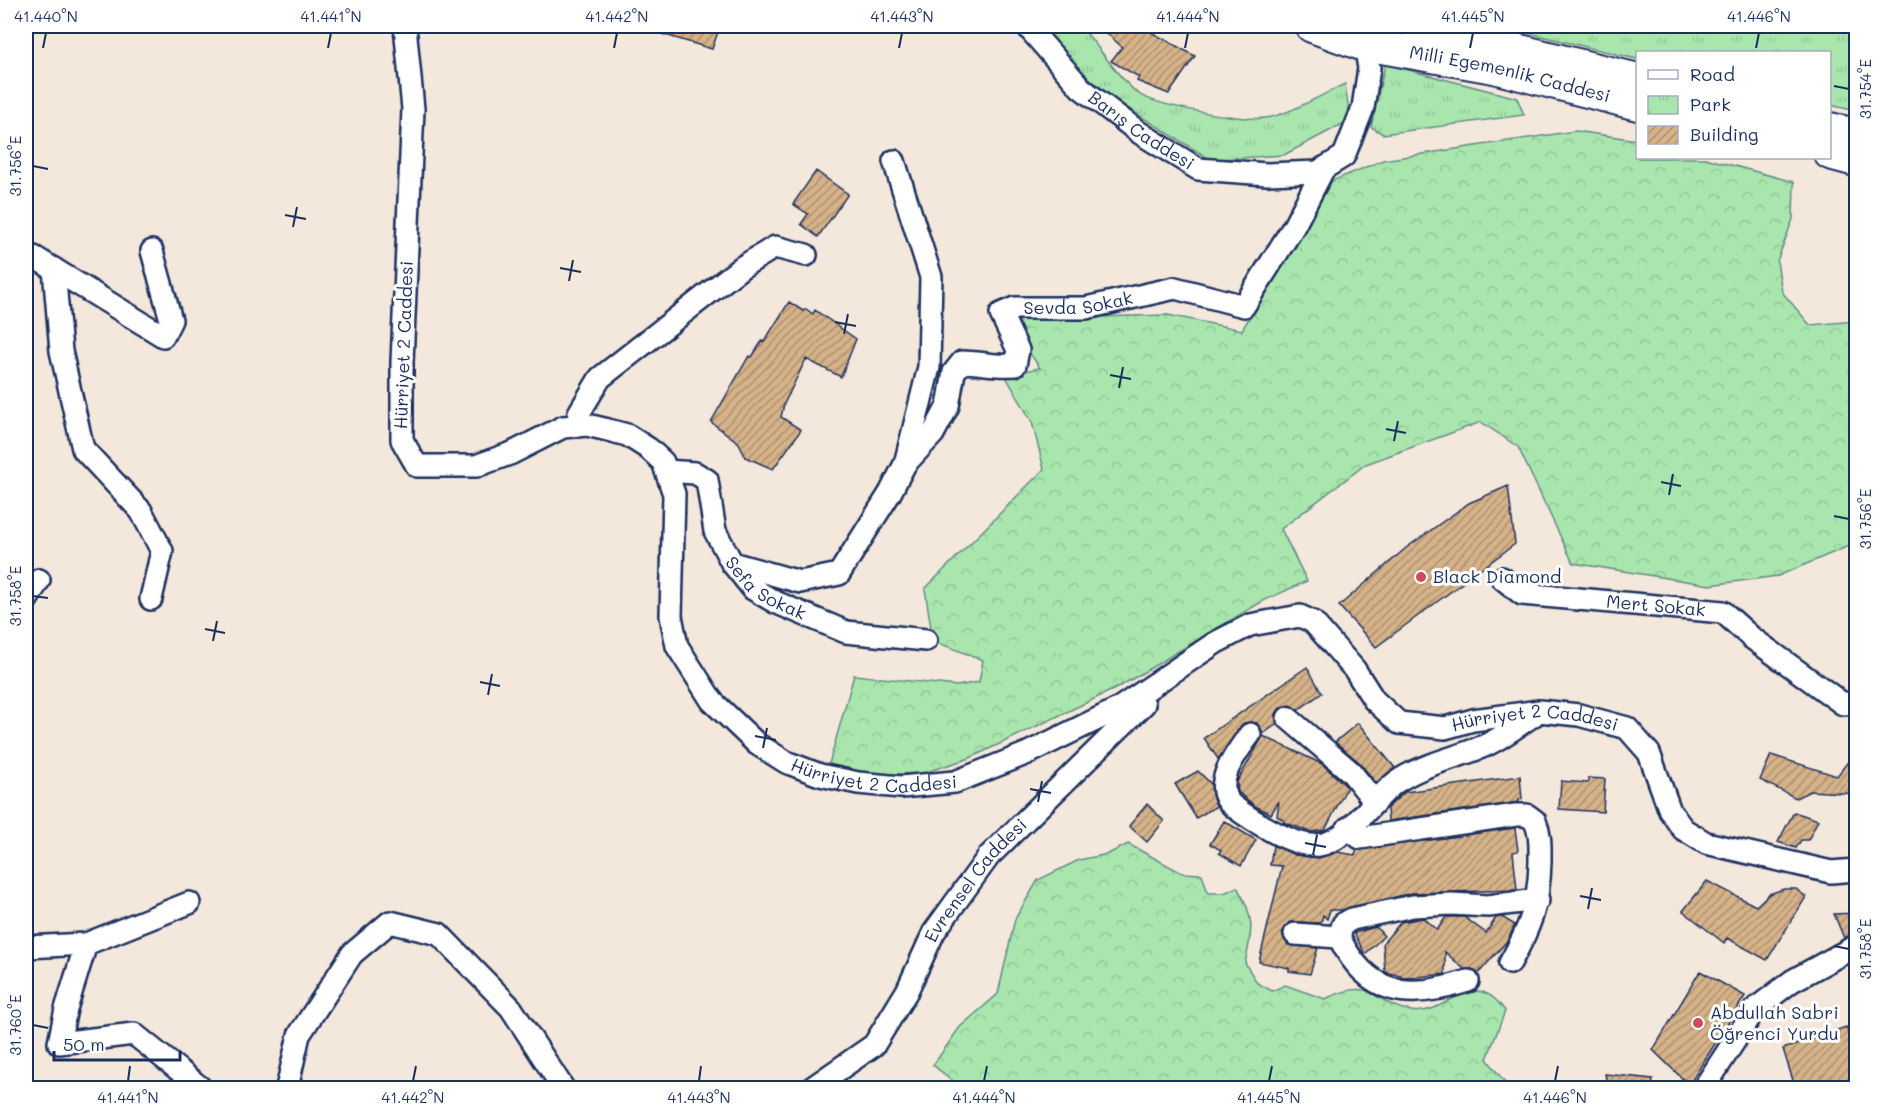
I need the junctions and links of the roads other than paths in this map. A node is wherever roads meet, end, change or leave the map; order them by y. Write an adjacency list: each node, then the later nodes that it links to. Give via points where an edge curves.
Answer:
1 (405, 26): 18 (street, Hürriyet 2 Caddesi, via 413,109 402,440 417,466 476,466 563,427)
2 (1027, 26): 13 (street, Barış Caddesi, via 1081,88 1140,133 1198,169 1267,174 1318,172)
3 (1312, 26): 5 (highway, Milli Egemenlik Caddesi)
4 (1418, 26): 6 (highway, Milli Egemenlik Caddesi)
5 (1365, 44): 7 (highway, Milli Egemenlik Caddesi, via 1494,67); 13 (street, Barış Caddesi, via 1369,68 1363,108 1344,156)
6 (1636, 80)
7 (1636, 103)
8 (1831, 129): 9 (highway)
9 (1857, 135)
10 (1831, 153): 11 (highway)
11 (1857, 160)
12 (894, 161): 19 (street, via 931,277 929,367)
13 (1324, 168): 19 (street, Sevda Sokak, via 1294,226 1244,306 1175,288 1086,308 1015,309 1001,314 1018,350 1015,364 997,367 962,362 954,372 948,406 933,434)
14 (152, 251): 17 (street, via 171,320 163,336)
15 (806, 255): 18 (street, via 775,247 742,267 600,378 579,413)
16 (26, 259): 17 (street, via 34,257)
17 (54, 269): 24 (street, via 61,351 83,449 141,511 162,551)
18 (578, 426): 20 (street, Hürriyet 2 Caddesi, via 627,435 649,449 663,462)
19 (905, 464): 21 (street, Sevda Sokak, via 839,574 800,582)
20 (666, 471): 21 (street, Sefa Sokak, via 695,473 707,480 716,531); 27 (street, Hürriyet 2 Caddesi, via 674,494 671,616 677,646 712,701 757,744 812,772 858,783 901,787 955,782 1028,753 1118,709)
21 (732, 563): 26 (street, Sefa Sokak, via 753,589 846,632)
22 (1502, 578): 28 (street, Mert Sokak, via 1522,594 1723,612 1752,638 1844,704)
23 (39, 580): 25 (street)
24 (151, 599)
25 (26, 601)
26 (926, 640)
27 (1190, 662): 29 (street, Hürriyet 2 Caddesi, via 1215,643 1250,625 1300,616 1313,622 1355,670 1374,700 1399,723 1445,728); 47 (street, Evrensel Caddesi, via 989,856 934,932 907,991 874,1045)
28 (1857, 702)
29 (1539, 711): 32 (street, via 1485,746 1397,782); 34 (street, Hürriyet 2 Caddesi, via 1627,728 1648,753 1670,811 1683,829 1706,843 1831,872)
30 (1288, 718): 32 (street, via 1351,772)
31 (1250, 734): 33 (street, via 1225,774 1228,801 1266,828 1316,845 1339,839)
32 (1374, 801): 33 (street)
33 (1348, 828): 35 (street, via 1360,838 1527,816 1535,821 1539,831)
34 (1857, 870)
35 (1538, 900): 38 (street, via 1488,906 1413,906 1352,919 1343,924); 42 (street, via 1529,928)
36 (189, 903): 39 (street)
37 (1295, 934): 38 (street)
38 (1340, 937): 43 (street, via 1367,974 1384,988 1415,991)
39 (86, 944): 41 (street); 44 (street, via 59,1043 134,1034)
40 (1857, 946): 48 (street, via 1792,981 1755,1009)
41 (26, 948)
42 (1510, 963)
43 (1468, 981)
44 (201, 1089)
45 (287, 1089): 46 (street, via 299,1035 352,954 390,922 439,934 511,1008)
46 (563, 1089)
47 (812, 1089)
48 (1704, 1089)

